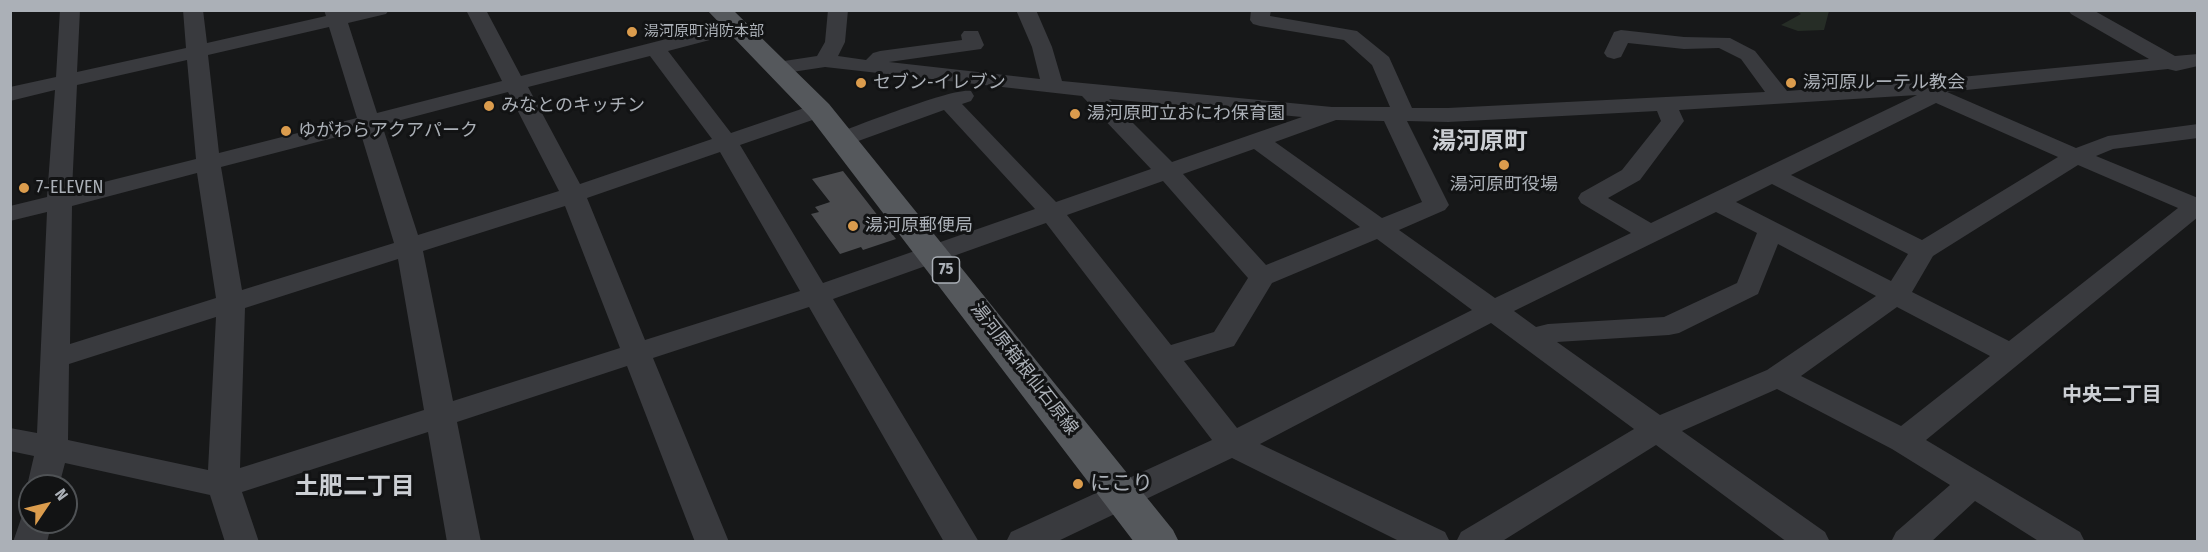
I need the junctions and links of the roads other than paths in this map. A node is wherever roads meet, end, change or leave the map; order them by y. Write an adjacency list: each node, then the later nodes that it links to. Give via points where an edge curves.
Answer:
1 (70, 10): 21 (street)
2 (193, 10): 13 (street)
3 (379, 10): 9 (street)
4 (476, 10): 23 (street)
5 (838, 10): 15 (street, via 835,42)
6 (1026, 10): 24 (street, via 1042,46)
7 (1261, 10): 33 (street, via 1260,20 1350,35 1381,62)
8 (2078, 10): 17 (street)
9 (336, 15): 13 (street); 34 (street)
10 (728, 19): 12 (street); 19 (main road, 湯河原箱根仙石原線 / 75)
11 (971, 35): 18 (street, via 974,45 880,57)
12 (655, 48): 23 (street); 38 (street)
13 (197, 52): 21 (street); 40 (street)
14 (1614, 53): 28 (street, via 1621,36 1684,43 1723,42 1748,55)
15 (825, 60): 18 (street); 19 (street)
16 (2198, 60): 17 (street)
17 (2172, 63): 20 (street); 26 (street)
18 (870, 67): 22 (street)
19 (779, 68): 31 (main road, 湯河原箱根仙石原線 / 75)
20 (2198, 78)
21 (66, 82): 27 (street); 44 (street)
22 (1001, 82): 24 (street); 29 (street)
23 (517, 84): 34 (street); 43 (street)
24 (1053, 87): 25 (street)
25 (1087, 89): 32 (street); 41 (street)
26 (1926, 92): 28 (street); 39 (street); 42 (street)
27 (10, 94)
28 (1780, 97): 30 (street)
29 (947, 101): 36 (street); 47 (street)
30 (1665, 103): 33 (street, via 1448,115); 51 (street, via 1673,121 1631,175 1590,198)
31 (819, 110): 36 (main road, 湯河原箱根仙石原線 / 75); 38 (street)
32 (1335, 112): 33 (street); 37 (street)
33 (1398, 114): 49 (street, via 1436,206)
34 (369, 122): 40 (street); 52 (street)
35 (2198, 131): 39 (street, via 2108,143)
36 (842, 139): 54 (main road, 湯河原箱根仙石原線 / 75)
37 (1256, 139): 41 (street); 49 (street)
38 (726, 142): 43 (street); 56 (street)
39 (2076, 156): 46 (street); 53 (street)
40 (208, 164): 44 (street); 58 (street)
41 (1167, 171): 47 (street); 55 (street)
42 (1771, 174): 45 (street); 53 (street)
43 (573, 195): 52 (street); 61 (street)
44 (60, 202): 48 (street); 64 (street)
45 (1717, 202): 50 (street); 51 (street)
46 (2197, 206): 62 (street)
47 (1052, 213): 54 (street); 63 (street)
48 (10, 214)
49 (1378, 229): 55 (street); 59 (street)
50 (1771, 230): 57 (street); 60 (street, via 1748,288 1669,326 1548,333)
51 (1649, 233): 59 (street)
52 (409, 249): 58 (street); 66 (street)
53 (1923, 250): 57 (street)
54 (934, 255): 56 (street); 75 (main road, 湯河原箱根仙石原線 / 75)
55 (1262, 277): 63 (street, via 1224,339)
56 (816, 295): 61 (street); 79 (street)
57 (1896, 295): 62 (street); 65 (street)
58 (231, 304): 64 (street); 74 (street)
59 (1492, 311): 60 (street); 70 (street)
60 (1533, 341): 67 (street)
61 (636, 353): 66 (street); 78 (street)
62 (2012, 355): 68 (street)
63 (1165, 357): 70 (street)
64 (56, 358): 71 (street)
65 (1778, 376): 67 (street); 68 (street)
66 (440, 416): 74 (street); 77 (street)
67 (1658, 429): 83 (street); 84 (street)
68 (1903, 441): 73 (street)
69 (13, 442): 71 (street)
70 (1232, 444): 75 (street); 82 (street)
71 (52, 448): 72 (street); 74 (street)
72 (46, 474)
73 (1974, 483): 85 (street); 86 (street)
74 (223, 486): 76 (street)
75 (1124, 495): 80 (street); 81 (main road, 湯河原箱根仙石原線 / 75)
76 (242, 542)
77 (464, 542)
78 (712, 542)
79 (962, 542)
80 (1023, 542)
81 (1158, 542)
82 (1433, 542)
83 (1473, 542)
84 (1813, 542)
85 (1908, 542)
86 (2068, 542)

